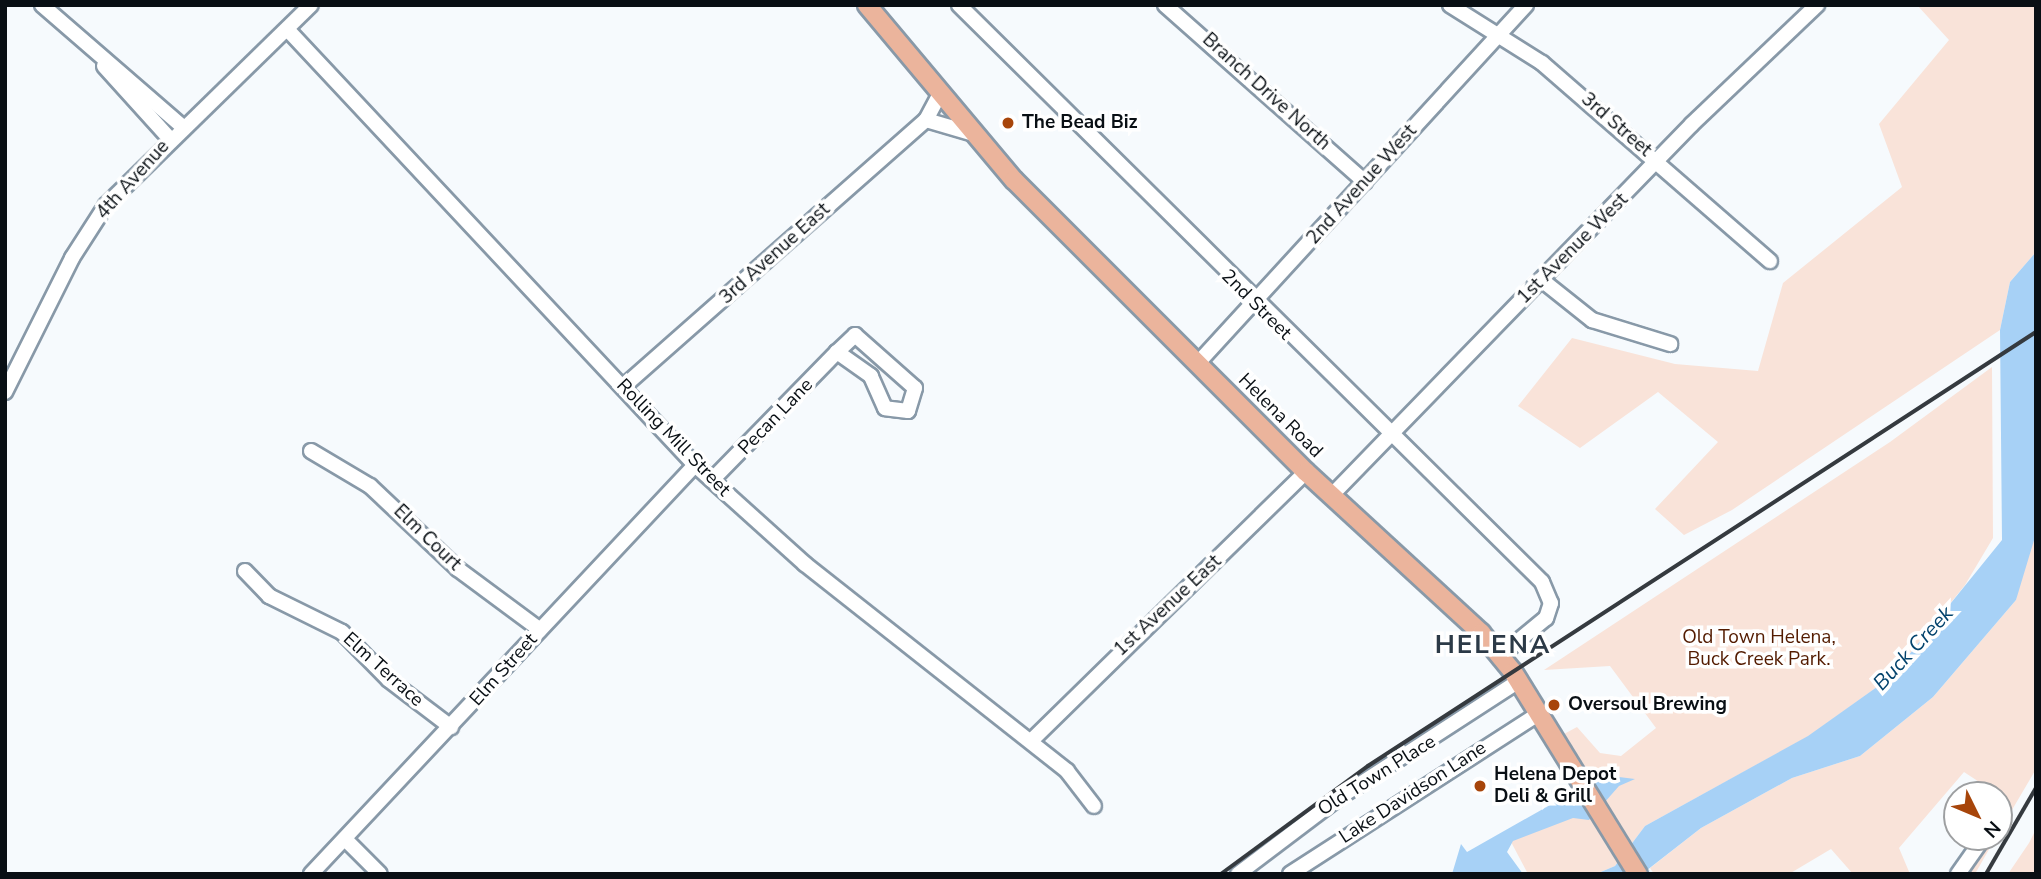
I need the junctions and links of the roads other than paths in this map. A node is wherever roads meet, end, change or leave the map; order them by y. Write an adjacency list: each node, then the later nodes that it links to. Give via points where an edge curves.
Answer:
1 (42, 5): 11 (street)
2 (311, 5): 9 (street, 4th Avenue)
3 (867, 5): 12 (main road, Helena Road)
4 (959, 5): 21 (street, 2nd Street)
5 (1164, 5): 18 (street, Branch Drive North)
6 (1450, 5): 10 (street, 3rd Street)
7 (1526, 5): 10 (street, 2nd Avenue West)
8 (1817, 5): 17 (street, 1st Avenue West)
9 (287, 29): 14 (street, 4th Avenue); 25 (street, Rolling Mill Street)
10 (1499, 34): 17 (street, 3rd Street); 18 (street, 2nd Avenue West)
11 (99, 59): 14 (street); 16 (street)
12 (940, 94): 13 (street, 3rd Avenue East); 15 (main road, Helena Road)
13 (926, 120): 15 (street); 25 (street, 3rd Avenue East)
14 (183, 127): 16 (street, 4th Avenue)
15 (974, 134): 24 (main road, Helena Road)
16 (169, 138): 26 (street, 4th Avenue, via 119,189 83,239)
17 (1657, 162): 19 (street, 3rd Street); 20 (street, 1st Avenue West)
18 (1365, 182): 21 (street, 2nd Avenue West)
19 (1770, 261)
20 (1543, 281): 22 (street, via 1592,320); 27 (street, 1st Avenue West)
21 (1254, 304): 24 (street, 2nd Avenue West); 27 (street, 2nd Street)
22 (1670, 344)
23 (837, 352): 23 (street, Pecan Lane, via 850,337 865,339 915,388 913,407 890,412 871,376); 31 (street, Pecan Lane)
24 (1197, 364): 30 (main road, Helena Road)
25 (623, 387): 29 (street, Rolling Mill Street)
26 (5, 392)
27 (1391, 437): 32 (street, 1st Avenue West); 35 (street, 2nd Street, via 1542,582 1551,603 1539,626)
28 (310, 451): 34 (street, Elm Court, via 370,486 458,569)
29 (695, 465): 31 (street, Rolling Mill Street); 34 (street, Elm Street)
30 (1306, 472): 32 (main road, Helena Road); 39 (street, 1st Avenue East)
31 (712, 480): 39 (street, Rolling Mill Street, via 805,564)
32 (1331, 496): 35 (main road, Helena Road)
33 (244, 571): 38 (street, Elm Terrace, via 269,596 342,632 389,680)
34 (540, 631): 38 (street, Elm Street)
35 (1501, 655): 36 (main road, Helena Road)
36 (1519, 681): 37 (main road, Helena Road); 45 (street, Old Town Place, via 1338,799)
37 (1538, 714): 46 (street, Lake Davidson Lane); 47 (main road, Helena Road)
38 (451, 727): 41 (street, Elm Street)
39 (1031, 741): 40 (street, Rolling Mill Street, via 1079,782)
40 (1094, 806)
41 (345, 839): 43 (street, Elm Street); 44 (street)
42 (1974, 851): 48 (street)
43 (311, 874)
44 (380, 874)
45 (1237, 874)
46 (1290, 874)
47 (1638, 874)
48 (1958, 874)

